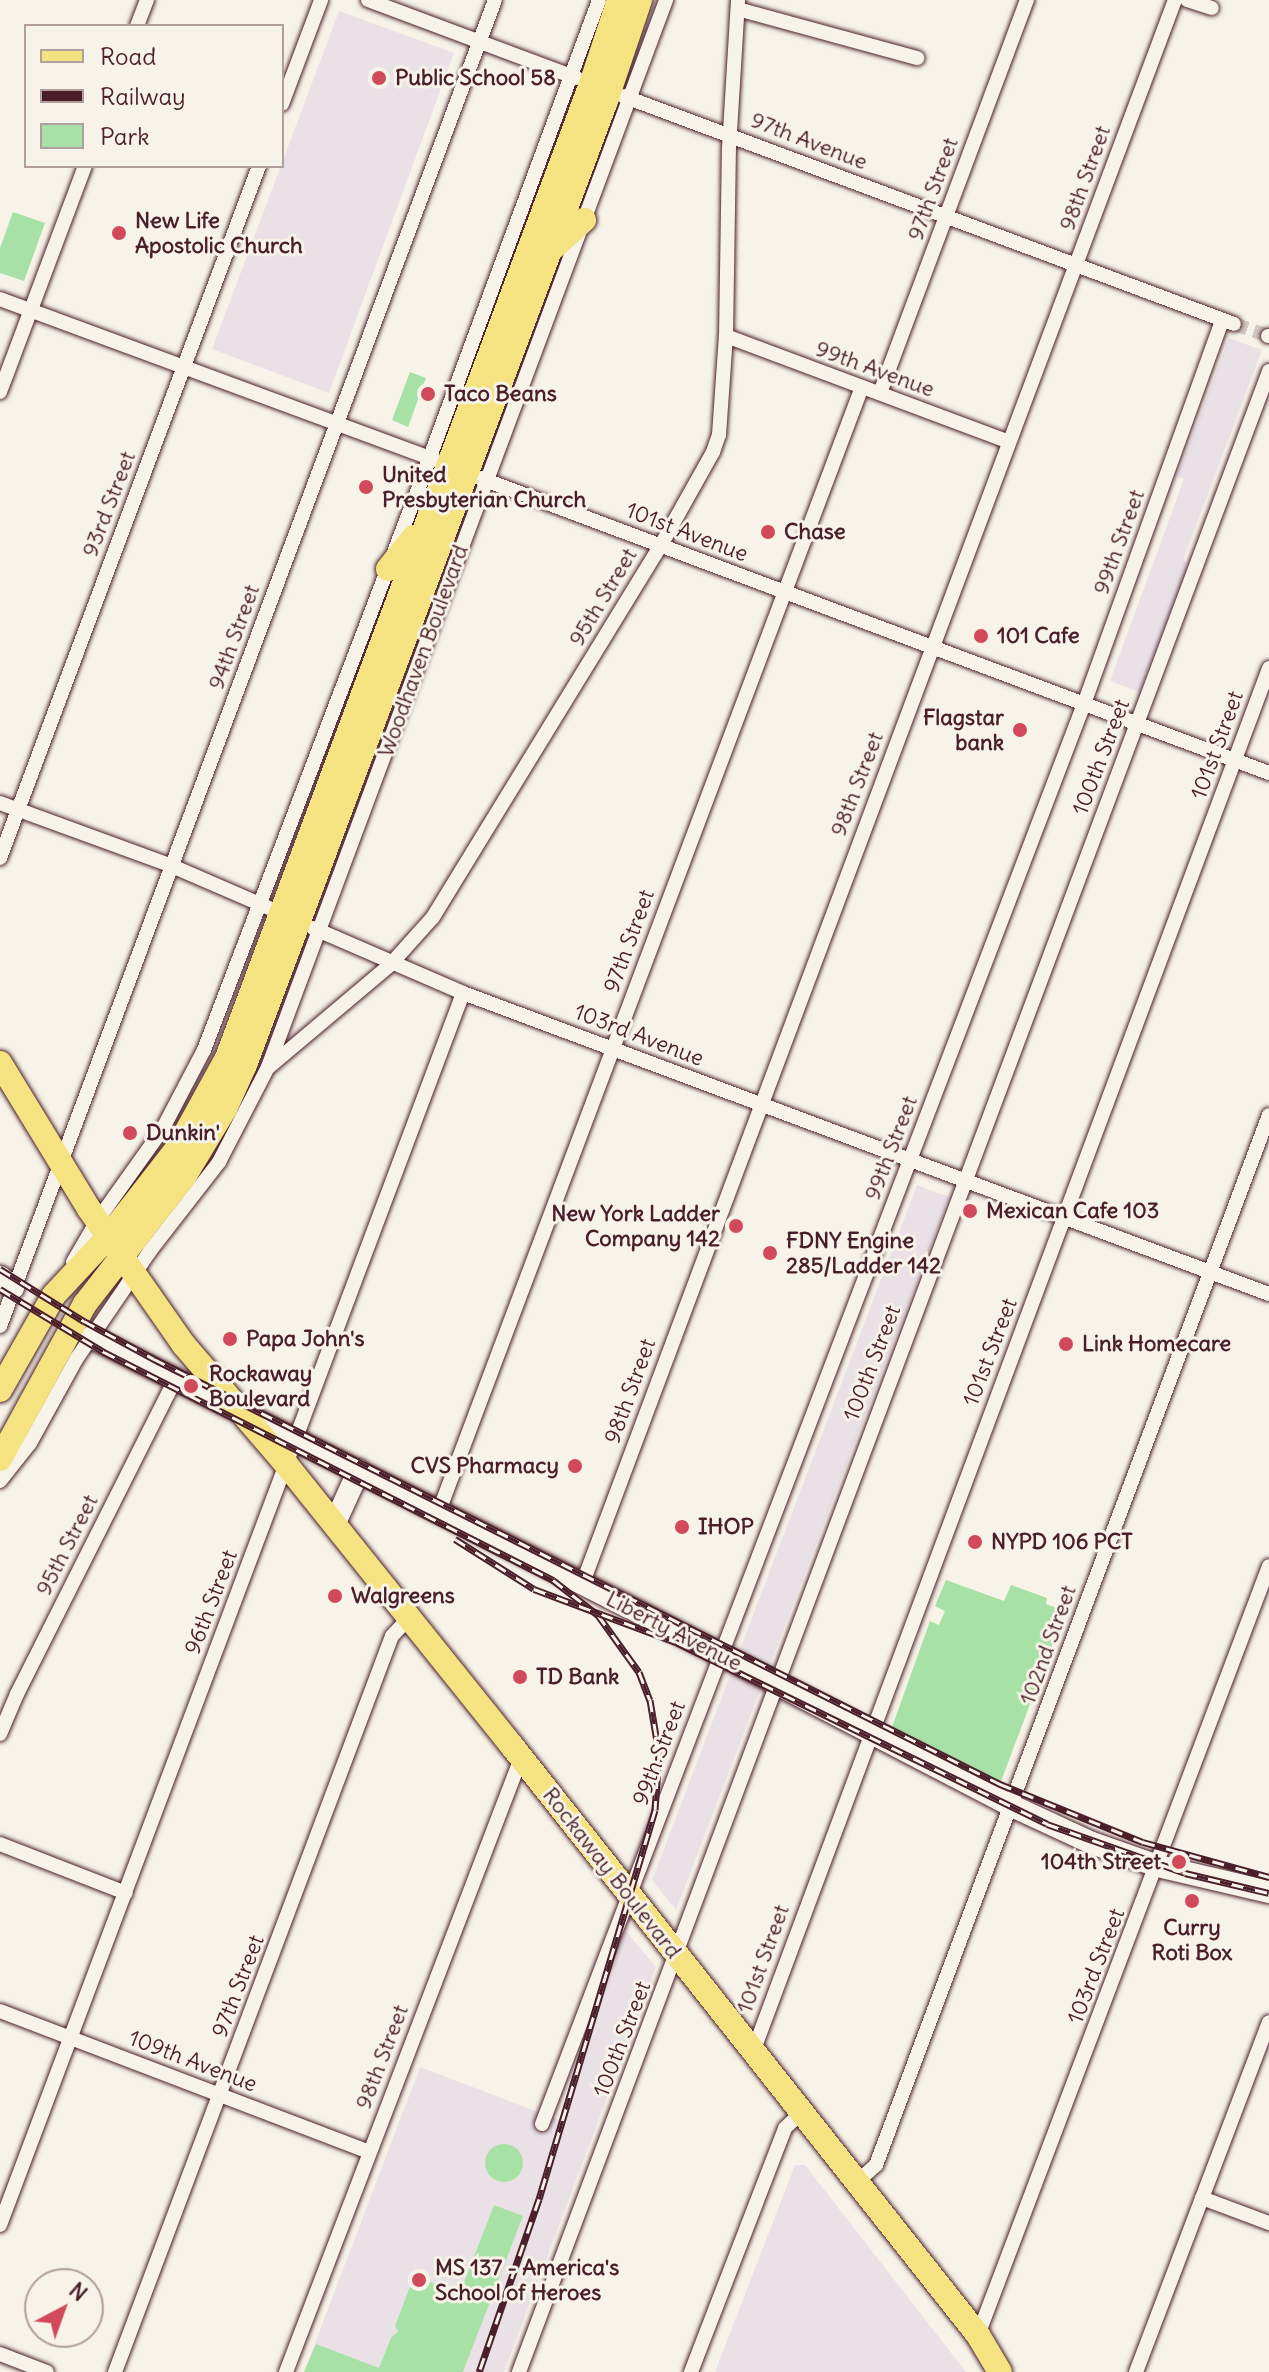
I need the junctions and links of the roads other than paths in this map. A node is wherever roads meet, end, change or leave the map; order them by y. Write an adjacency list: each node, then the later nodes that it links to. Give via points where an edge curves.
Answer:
1 (147, 0): 14 (street)
2 (321, 0): 18 (street)
3 (368, 0): 15 (street, 97th Avenue)
4 (495, 0): 15 (street, 94th Street)
5 (599, 0): 17 (street, Woodhaven Boulevard)
6 (619, 0): 17 (main road, Woodhaven Boulevard)
7 (640, 0): 17 (main road, Woodhaven Boulevard)
8 (666, 0): 17 (street, Woodhaven Boulevard)
9 (1027, 0): 22 (street, 97th Street)
10 (1175, 0): 25 (street, 98th Street)
11 (1187, 0): 13 (street)
12 (738, 5): 16 (street); 19 (street, 95th Street)
13 (1212, 8)
14 (138, 24)
15 (479, 42): 17 (street, 97th Avenue); 35 (street, 94th Street)
16 (917, 58)
17 (601, 88): 19 (street, 97th Avenue); 23 (street, Woodhaven Boulevard); 24 (main road, Woodhaven Boulevard); 37 (main road, Woodhaven Boulevard)
18 (284, 99)
19 (730, 134): 22 (street, 97th Avenue); 29 (street, 95th Street)
20 (84, 168): 27 (street)
21 (258, 168): 30 (street, 93rd Street)
22 (946, 218): 25 (street, 97th Avenue); 34 (street, 97th Street)
23 (584, 220): 24 (main road); 37 (street, Woodhaven Boulevard)
24 (551, 250): 37 (main road, Woodhaven Boulevard)
25 (1075, 267): 28 (street, 97th Avenue); 36 (street, 98th Street)
26 (0, 299): 27 (street, 101st Avenue)
27 (31, 311): 30 (street, 101st Avenue); 33 (street)
28 (1228, 322): 44 (street, 99th Street)
29 (726, 336): 32 (street, 99th Avenue); 39 (street, 95th Street, via 719,435)
30 (184, 368): 35 (street, 101st Avenue); 49 (street, 93rd Street)
31 (1269, 371): 45 (street, 100th Street)
32 (862, 387): 34 (street, 99th Avenue); 41 (street, 97th Street)
33 (0, 392)
34 (880, 393): 36 (street, 99th Avenue)
35 (336, 425): 37 (street, 101st Avenue); 51 (street, 94th Street)
36 (1009, 442): 42 (street, 98th Street)
37 (458, 469): 38 (main road, Woodhaven Boulevard); 39 (street, 101st Avenue); 40 (street, Woodhaven Boulevard); 52 (main road, Woodhaven Boulevard)
38 (426, 523): 40 (main road); 52 (main road, Woodhaven Boulevard)
39 (661, 545): 41 (street, 101st Avenue); 53 (street, 95th Street, via 448,895 417,939)
40 (388, 569): 52 (street, Woodhaven Boulevard)
41 (782, 591): 42 (street, 101st Avenue); 55 (street, 97th Street)
42 (932, 647): 44 (street, 101st Avenue); 58 (street, 98th Street)
43 (1269, 668): 46 (street, 101st Street)
44 (1084, 704): 45 (street, 101st Avenue); 60 (street, 99th Street)
45 (1137, 724): 46 (street, 101st Avenue); 62 (street, 100th Street)
46 (1235, 760): 47 (street, 101st Avenue); 63 (street, 101st Street)
47 (1269, 773)
48 (0, 803): 49 (street, 103rd Avenue)
49 (18, 809): 50 (street, 93rd Street); 51 (street, 103rd Avenue)
50 (0, 858)
51 (172, 866): 52 (street, 103rd Avenue); 61 (street, 94th Street)
52 (290, 918): 53 (street, 103rd Avenue); 57 (street, Woodhaven Boulevard); 64 (street, Woodhaven Boulevard, via 204,1050); 64 (main road, Woodhaven Boulevard, via 225,1109 184,1177)
53 (390, 965): 54 (street, 103rd Avenue); 57 (street, 95th Street)
54 (463, 993): 55 (street, 103rd Avenue); 74 (street, 96th Street)
55 (612, 1048): 58 (street, 103rd Avenue); 79 (street, 97th Street)
56 (0, 1063): 61 (main road, Rockaway Boulevard)
57 (268, 1067): 66 (street, Woodhaven Boulevard, via 219,1162)
58 (761, 1105): 60 (street, 103rd Avenue); 82 (street, 98th Street)
59 (1269, 1115): 65 (street, 102nd Street)
60 (910, 1160): 62 (street, 103rd Avenue); 84 (street, 99th Street)
61 (61, 1162): 64 (main road, Rockaway Boulevard); 67 (street, 94th Street)
62 (965, 1181): 63 (street, 103rd Avenue); 85 (street, 100th Street)
63 (1064, 1218): 65 (street, 103rd Avenue); 87 (street, 101st Street)
64 (108, 1238): 66 (main road, Rockaway Boulevard); 72 (main road, via 54,1295); 75 (main road, via 85,1304)
65 (1210, 1272): 68 (street, 103rd Avenue); 89 (street, 102nd Street)
66 (134, 1277): 70 (street, Woodhaven Boulevard); 73 (main road, Rockaway Boulevard)
67 (7, 1283): 69 (street, 94th Street)
68 (1269, 1294)
69 (0, 1326)
70 (91, 1337): 71 (street, Liberty Avenue); 78 (street, Woodhaven Boulevard, via 30,1443)
71 (176, 1378): 73 (street, Liberty Avenue); 86 (street, 95th Street)
72 (0, 1390)
73 (237, 1409): 74 (street, Liberty Avenue); 76 (main road, Rockaway Boulevard)
74 (296, 1437): 76 (street, 96th Street); 77 (street, Liberty Avenue)
75 (0, 1459)
76 (286, 1464): 80 (main road, Rockaway Boulevard); 93 (street, 96th Street)
77 (359, 1470): 79 (street, Liberty Avenue); 80 (street)
78 (0, 1481)
79 (439, 1511): 82 (street, Liberty Avenue)
80 (334, 1525): 83 (main road, Rockaway Boulevard)
81 (1269, 1566): 91 (street, 103rd Street)
82 (582, 1585): 84 (street, Liberty Avenue)
83 (408, 1619): 88 (main road, Rockaway Boulevard); 100 (street, 97th Street, via 392,1636)
84 (721, 1655): 85 (street, Liberty Avenue); 94 (street, 99th Street)
85 (775, 1682): 87 (street, Liberty Avenue); 95 (street, 100th Street)
86 (0, 1734)
87 (869, 1734): 89 (street, Liberty Avenue); 99 (street, 101st Street)
88 (521, 1758): 94 (main road, Rockaway Boulevard); 103 (street, 98th Street)
89 (1012, 1806): 91 (street, Liberty Avenue); 104 (street, 102nd Street, via 876,2165)
90 (0, 1844): 93 (street)
91 (1158, 1866): 92 (street, Liberty Avenue); 109 (street, 103rd Street)
92 (1269, 1892)
93 (126, 1893): 98 (street, 96th Street)
94 (629, 1894): 95 (main road, Rockaway Boulevard); 102 (street, 99th Street)
95 (677, 1956): 99 (main road, Rockaway Boulevard); 114 (street, 100th Street)
96 (0, 2011): 98 (street, 109th Avenue)
97 (1269, 2022): 106 (street)
98 (70, 2038): 100 (street, 109th Avenue); 105 (street, 96th Street)
99 (753, 2052): 101 (main road, Rockaway Boulevard)
100 (221, 2096): 103 (street, 109th Avenue); 112 (street, 97th Street)
101 (801, 2113): 104 (main road, Rockaway Boulevard); 115 (street, via 785,2128)
102 (542, 2124)
103 (369, 2152): 113 (street, 98th Street)
104 (857, 2182): 109 (main road, Rockaway Boulevard)
105 (7, 2187): 108 (street, 96th Street)
106 (1202, 2198): 107 (street); 117 (street)
107 (1269, 2223)
108 (0, 2225)
109 (978, 2335): 116 (main road, Rockaway Boulevard)
110 (0, 2354): 111 (street)
111 (47, 2372)
112 (115, 2372)
113 (286, 2372)
114 (519, 2372)
115 (691, 2372)
116 (1000, 2372)
117 (1136, 2372)

